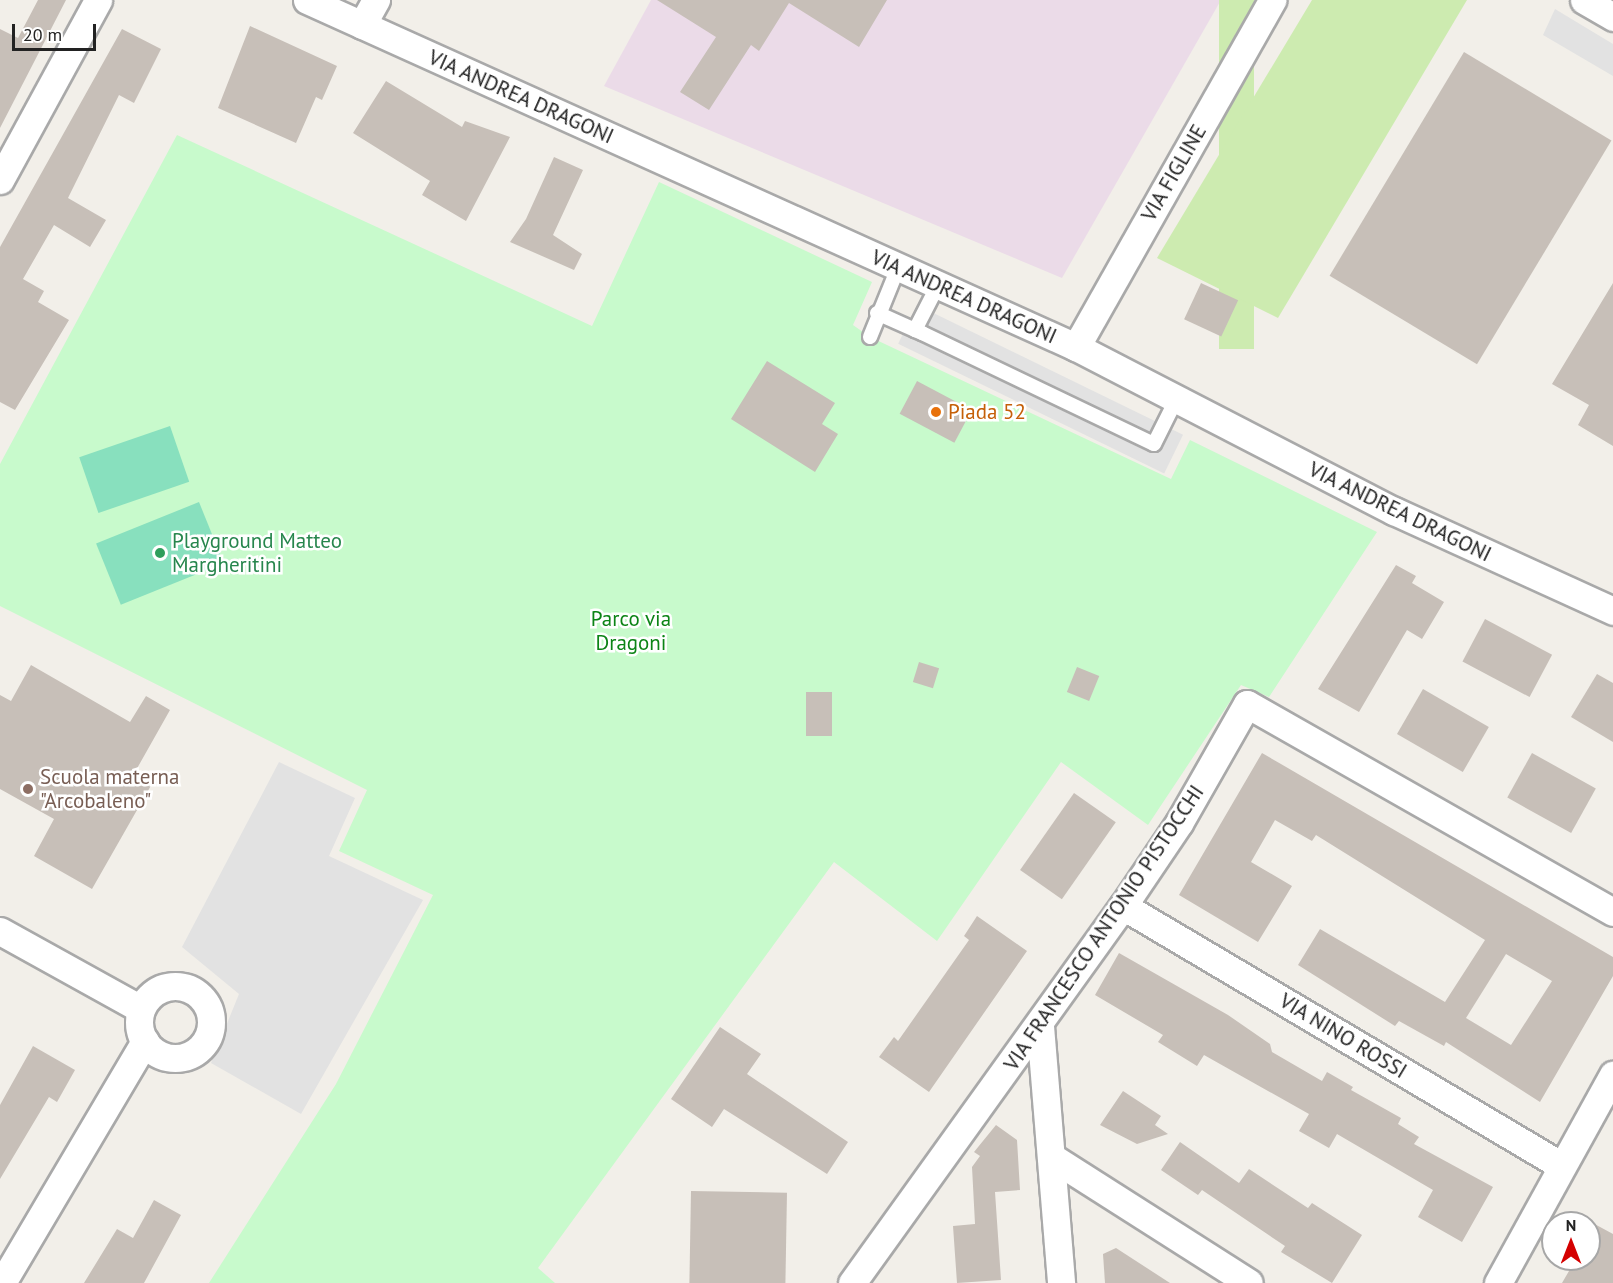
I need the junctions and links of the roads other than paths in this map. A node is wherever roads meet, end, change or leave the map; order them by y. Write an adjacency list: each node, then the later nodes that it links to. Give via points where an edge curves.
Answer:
1 (98, 0): 8 (street)
2 (307, 0): 7 (street, VIA ANDREA DRAGONI)
3 (376, 0): 7 (street)
4 (1272, 0): 14 (street, VIA FIGLINE)
5 (1584, 0): 6 (street)
6 (1613, 17)
7 (362, 25): 9 (street, VIA ANDREA DRAGONI)
8 (0, 180)
9 (898, 268): 10 (street, VIA ANDREA DRAGONI); 11 (lane)
10 (937, 287): 12 (lane); 14 (street, VIA ANDREA DRAGONI)
11 (877, 314): 12 (lane); 13 (lane)
12 (915, 330): 15 (lane, via 1154,444)
13 (870, 337)
14 (1076, 347): 15 (street, VIA ANDREA DRAGONI)
15 (1175, 402): 16 (street, VIA ANDREA DRAGONI, via 1394,511)
16 (1613, 611)
17 (1123, 906): 18 (street, VIA FRANCESCO ANTONIO PISTOCCHI, via 1179,823 1247,704); 21 (street, VIA FRANCESCO ANTONIO PISTOCCHI); 25 (street, VIA NINO ROSSI)
18 (1613, 912)
19 (0, 931): 20 (street)
20 (141, 1009): 22 (street); 22 (street, via 155,992 175,986 197,993 210,1012 208,1036 194,1053 162,1055)
21 (1040, 1026): 24 (street); 27 (street, VIA FRANCESCO ANTONIO PISTOCCHI)
22 (145, 1041): 26 (street)
23 (1613, 1075): 25 (street)
24 (1053, 1158): 28 (street); 29 (street)
25 (1562, 1166): 30 (street)
26 (2, 1283)
27 (852, 1283)
28 (1060, 1283)
29 (1249, 1283)
30 (1498, 1283)

